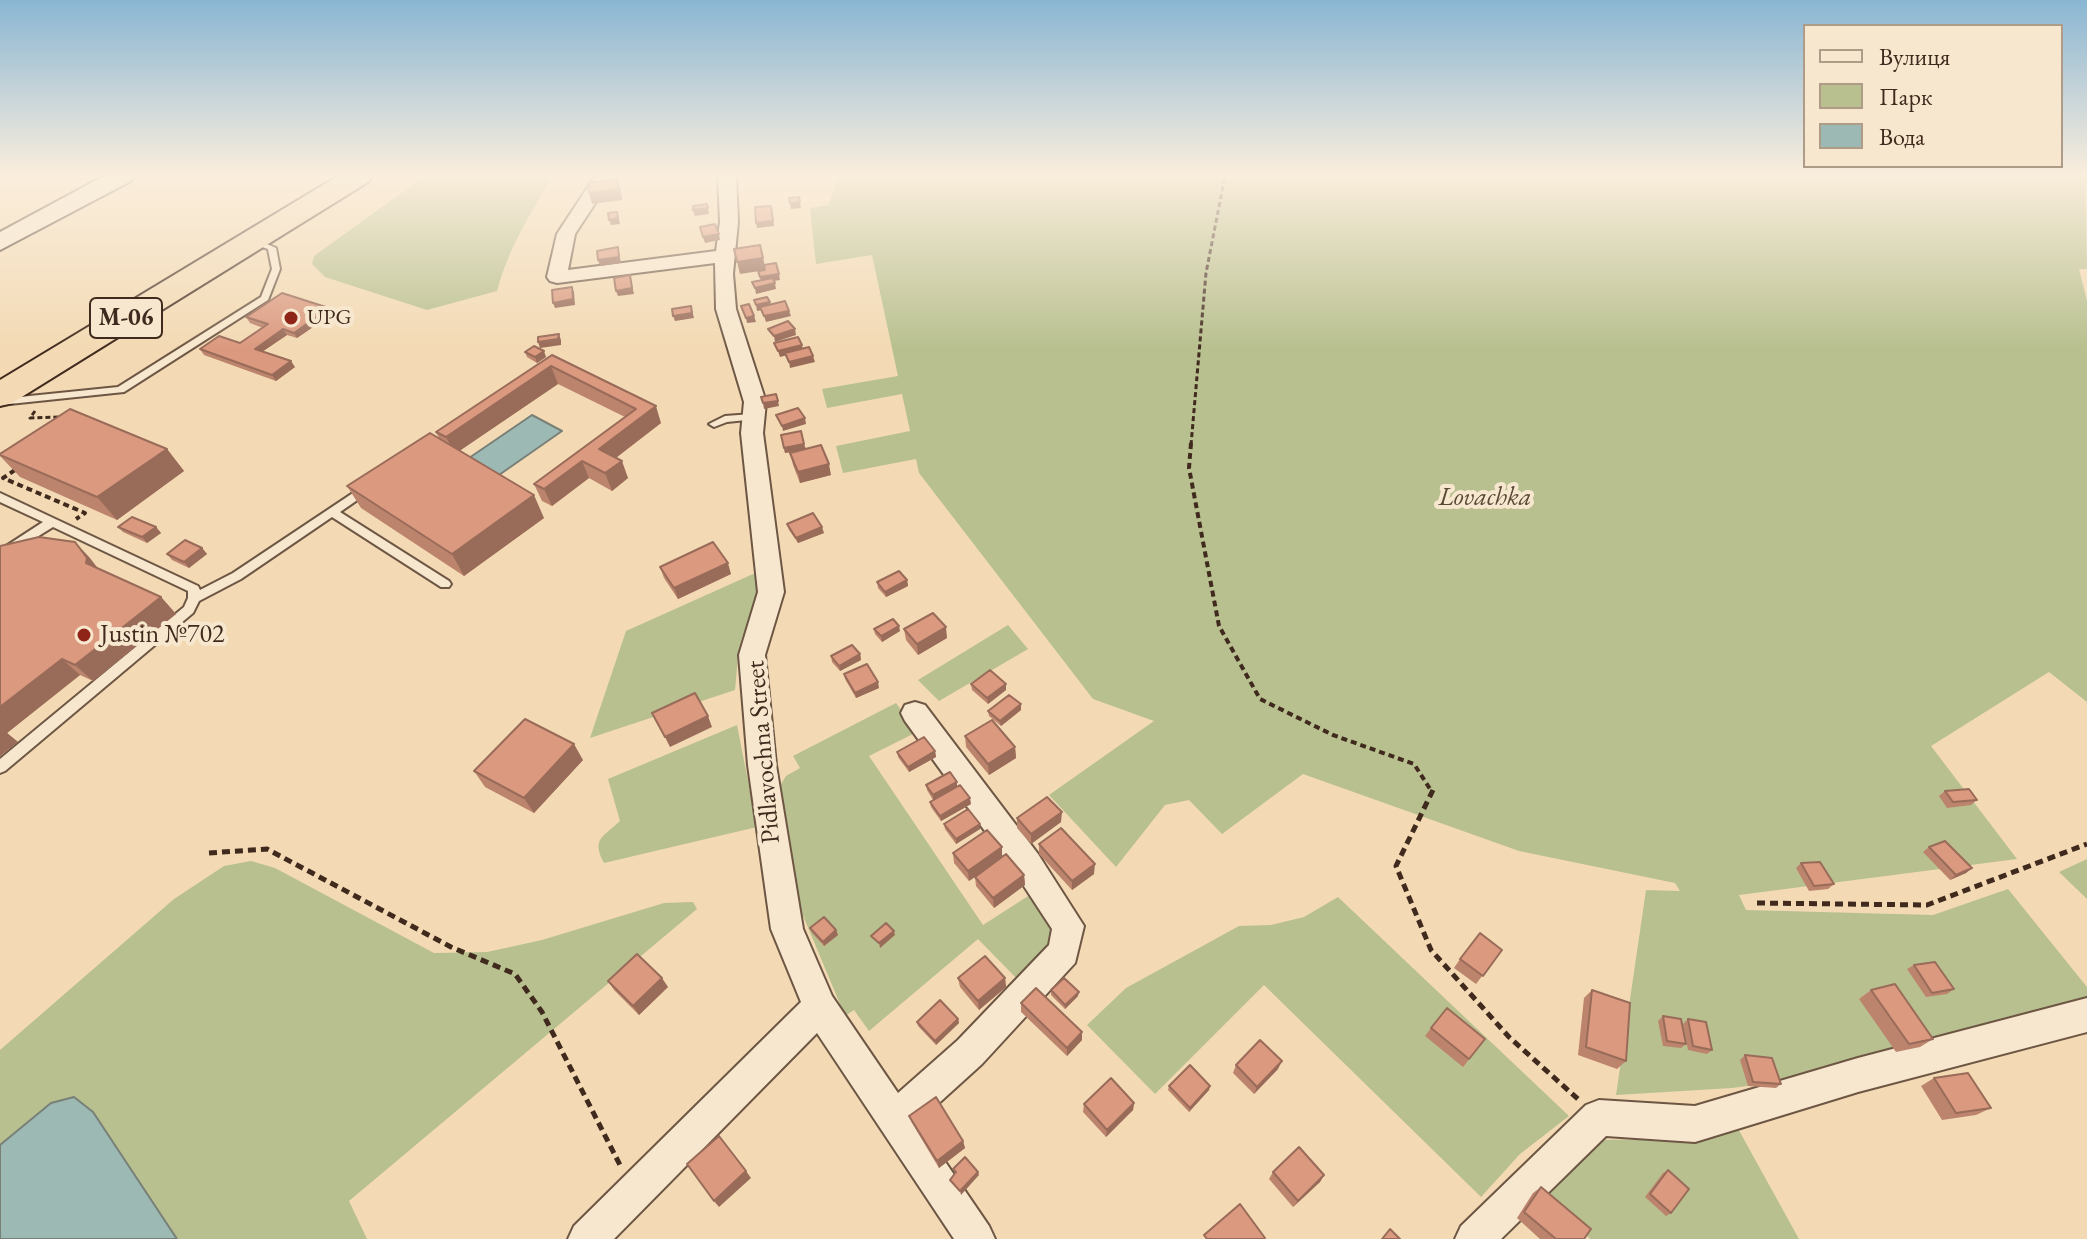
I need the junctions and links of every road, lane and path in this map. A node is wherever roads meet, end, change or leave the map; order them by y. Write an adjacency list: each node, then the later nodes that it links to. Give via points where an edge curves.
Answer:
1 (264, 234): 5 (highway, М-06)
2 (566, 234): 6 (street, via 557,277)
3 (728, 234): 6 (street, Pidlavochna Street)
4 (1214, 234): 25 (path, via 1189,468 1219,626 1260,699 1333,735 1414,764 1433,790 1396,866 1431,950 1509,1037)
5 (252, 241): 7 (highway, М-06); 8 (lane, via 272,248 275,260 265,298 120,390)
6 (725, 256): 9 (street, Pidlavochna Street, via 726,309 755,402)
7 (0, 395)
8 (0, 402)
9 (752, 417): 10 (lane); 23 (street, Pidlavochna Street, via 771,592 752,655 762,765 787,929)
10 (714, 424)
11 (382, 478): 13 (lane)
12 (0, 497): 14 (lane)
13 (332, 512): 16 (lane); 17 (lane, via 237,576)
14 (50, 523): 15 (lane); 17 (lane, via 194,589)
15 (0, 556)
16 (445, 584)
17 (194, 598): 19 (lane, via 189,610)
18 (915, 713): 26 (street, via 1068,926 1064,952 970,1052)
19 (0, 767)
20 (2087, 844): 22 (path, via 1927,905)
21 (209, 853): 27 (path, via 267,849 451,947 515,974 542,1012)
22 (1757, 903)
23 (820, 1008): 26 (street, Pidlavochna Street); 27 (street)
24 (2087, 1015): 25 (street, via 1695,1124)
25 (1599, 1118): 30 (street)
26 (894, 1120): 29 (street, Pidlavochna Street)
27 (634, 1194): 28 (street)
28 (587, 1239)
29 (976, 1239)
30 (1474, 1239)

